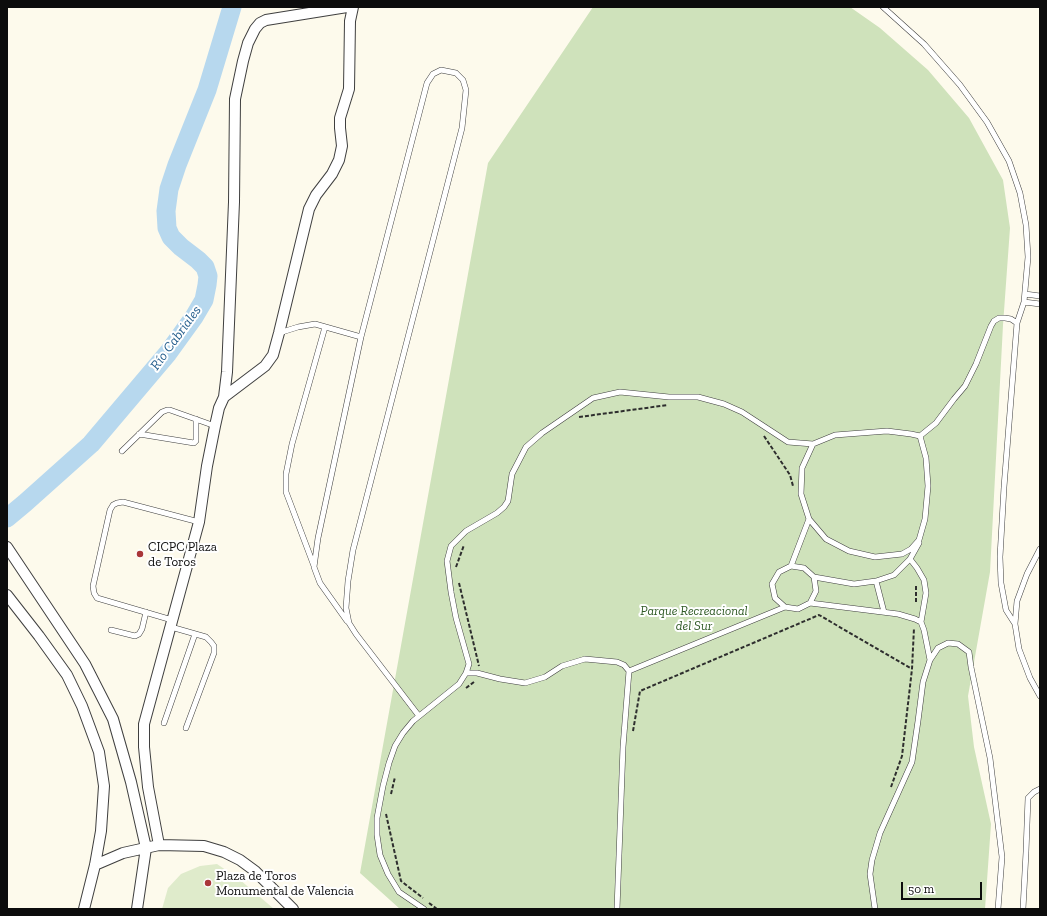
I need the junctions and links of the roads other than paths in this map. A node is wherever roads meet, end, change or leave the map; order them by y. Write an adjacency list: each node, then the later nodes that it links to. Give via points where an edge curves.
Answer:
1 (347, 7): 12 (street, via 266,20 255,29 248,43 235,99 234,202)
2 (353, 7): 10 (street, via 350,21 349,89 340,118 342,146 339,160 310,209)
3 (883, 7): 4 (lane, via 924,44 960,85 987,122 1009,161 1020,193 1026,224 1028,257)
4 (1025, 294): 5 (lane); 6 (lane)
5 (1040, 296)
6 (1024, 302): 7 (lane); 8 (lane)
7 (1040, 304)
8 (1017, 323): 16 (lane, via 1005,318 994,321 965,386 936,423); 37 (lane, via 1000,557 1006,610)
9 (325, 327): 10 (lane, via 315,324); 11 (lane); 26 (lane, via 286,474 286,492)
10 (279, 333): 12 (street, via 273,355 265,366)
11 (361, 337): 26 (lane); 35 (lane, via 427,83 433,74 442,70 456,73 463,80 466,90 462,128 353,550 346,608)
12 (224, 397): 14 (street)
13 (196, 419): 14 (lane); 15 (lane, via 167,410); 15 (lane, via 194,443)
14 (215, 426): 20 (street)
15 (139, 434): 18 (lane)
16 (920, 436): 17 (lane, via 887,431 843,434); 21 (lane, via 926,458 928,486)
17 (813, 444): 19 (lane, via 802,468 800,494); 42 (lane, via 788,442 742,412 698,397 620,392 593,398 526,447 512,474 508,500 504,507 466,531 451,546 447,561 456,618 468,664)
18 (122, 451)
19 (809, 519): 21 (lane, via 826,539 849,551 875,557 902,554); 25 (lane)
20 (200, 522): 32 (lane, via 123,502 113,505 110,510 93,586 94,593 97,598); 36 (street)
21 (920, 540): 24 (lane)
22 (7, 547): 49 (street, via 85,664 113,719)
23 (1040, 549): 37 (lane, via 1017,601)
24 (910, 559): 28 (lane, via 894,575); 34 (lane, via 924,580 926,593)
25 (791, 566): 27 (lane, via 804,568); 31 (lane, via 779,572 772,584 775,598)
26 (314, 567): 35 (lane, via 320,583)
27 (814, 577): 28 (lane, via 854,584); 30 (lane, via 816,591)
28 (876, 580): 33 (lane)
29 (7, 595): 50 (street, via 67,675 99,752 104,786 101,831)
30 (810, 603): 31 (lane, via 798,609); 33 (lane)
31 (785, 607): 41 (lane)
32 (146, 612): 36 (lane); 38 (lane, via 139,634 134,636)
33 (884, 612): 34 (lane)
34 (920, 622): 40 (lane)
35 (349, 623): 44 (lane)
36 (172, 624): 39 (lane); 48 (street, via 144,724 148,787)
37 (1015, 624): 43 (lane, via 1019,649)
38 (111, 630)
39 (195, 634): 45 (lane); 46 (lane, via 206,637 211,642 214,653)
40 (930, 660): 56 (lane, via 923,682 912,762 880,833 872,860 870,874); 57 (lane, via 938,648 948,643 958,644 969,652 990,758 1002,857)
41 (629, 671): 42 (lane, via 617,662 585,659 562,666 545,677 525,683); 55 (lane, via 623,746)
42 (466, 673): 44 (lane, via 459,684)
43 (1040, 696)
44 (419, 716): 54 (lane, via 395,746 383,786 377,818 377,835 380,855 399,892)
45 (164, 724)
46 (186, 728)
47 (1040, 789): 58 (lane, via 1028,798)
48 (159, 845): 49 (street); 53 (street, via 204,846 224,852 255,871)
49 (146, 848): 50 (street, via 123,853); 52 (street)
50 (95, 865): 51 (street)
51 (84, 909)
52 (137, 909)
53 (292, 909)
54 (424, 909)
55 (617, 909)
56 (875, 909)
57 (998, 909)
58 (1023, 909)

